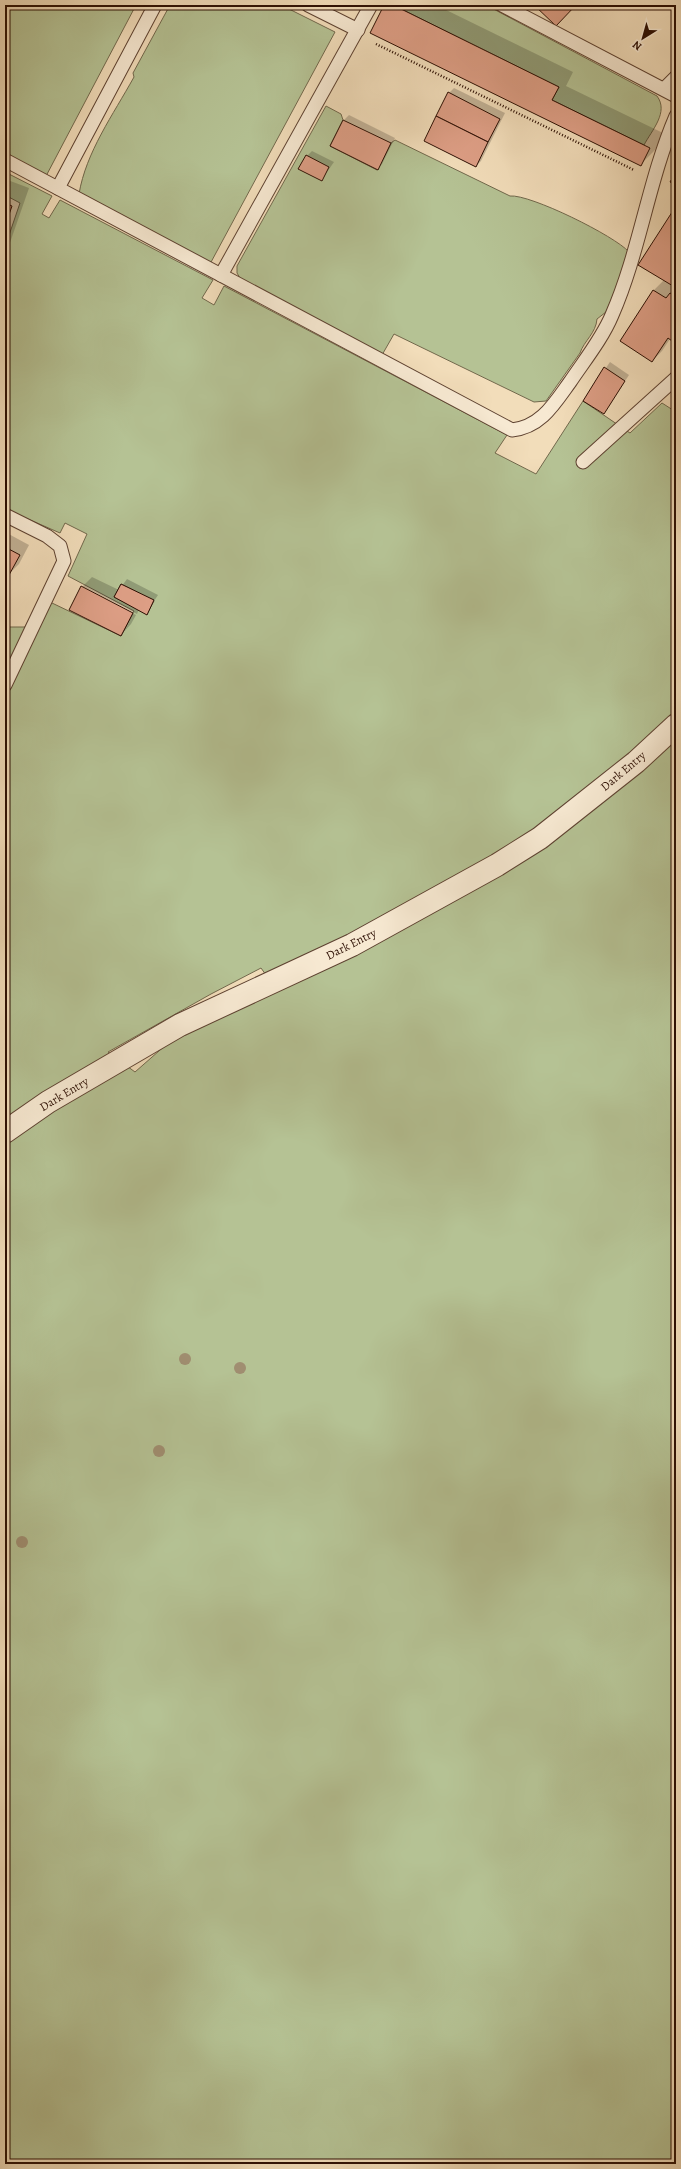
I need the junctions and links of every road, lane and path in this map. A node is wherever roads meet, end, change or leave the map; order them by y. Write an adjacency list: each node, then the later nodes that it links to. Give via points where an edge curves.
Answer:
1 (155, 5): 12 (lane)
2 (308, 5): 5 (lane)
3 (371, 5): 5 (lane)
4 (502, 5): 7 (lane)
5 (357, 32): 11 (path); 13 (lane)
6 (676, 77): 7 (lane)
7 (664, 89): 8 (lane)
8 (676, 96)
9 (676, 116): 11 (lane, via 664,143)
10 (5, 160): 12 (lane)
11 (653, 180): 13 (lane, via 623,287 611,317 554,405 537,422 525,429 512,430 493,422)
12 (58, 188): 13 (lane)
13 (220, 275)
14 (676, 378): 15 (lane)
15 (583, 462)
16 (5, 515): 17 (lane, via 48,536 60,546 64,561)
17 (5, 685)
18 (676, 725): 19 (street, Dark Entry, via 636,762 540,838 497,865 352,945 180,1025 48,1102)
19 (5, 1132)

